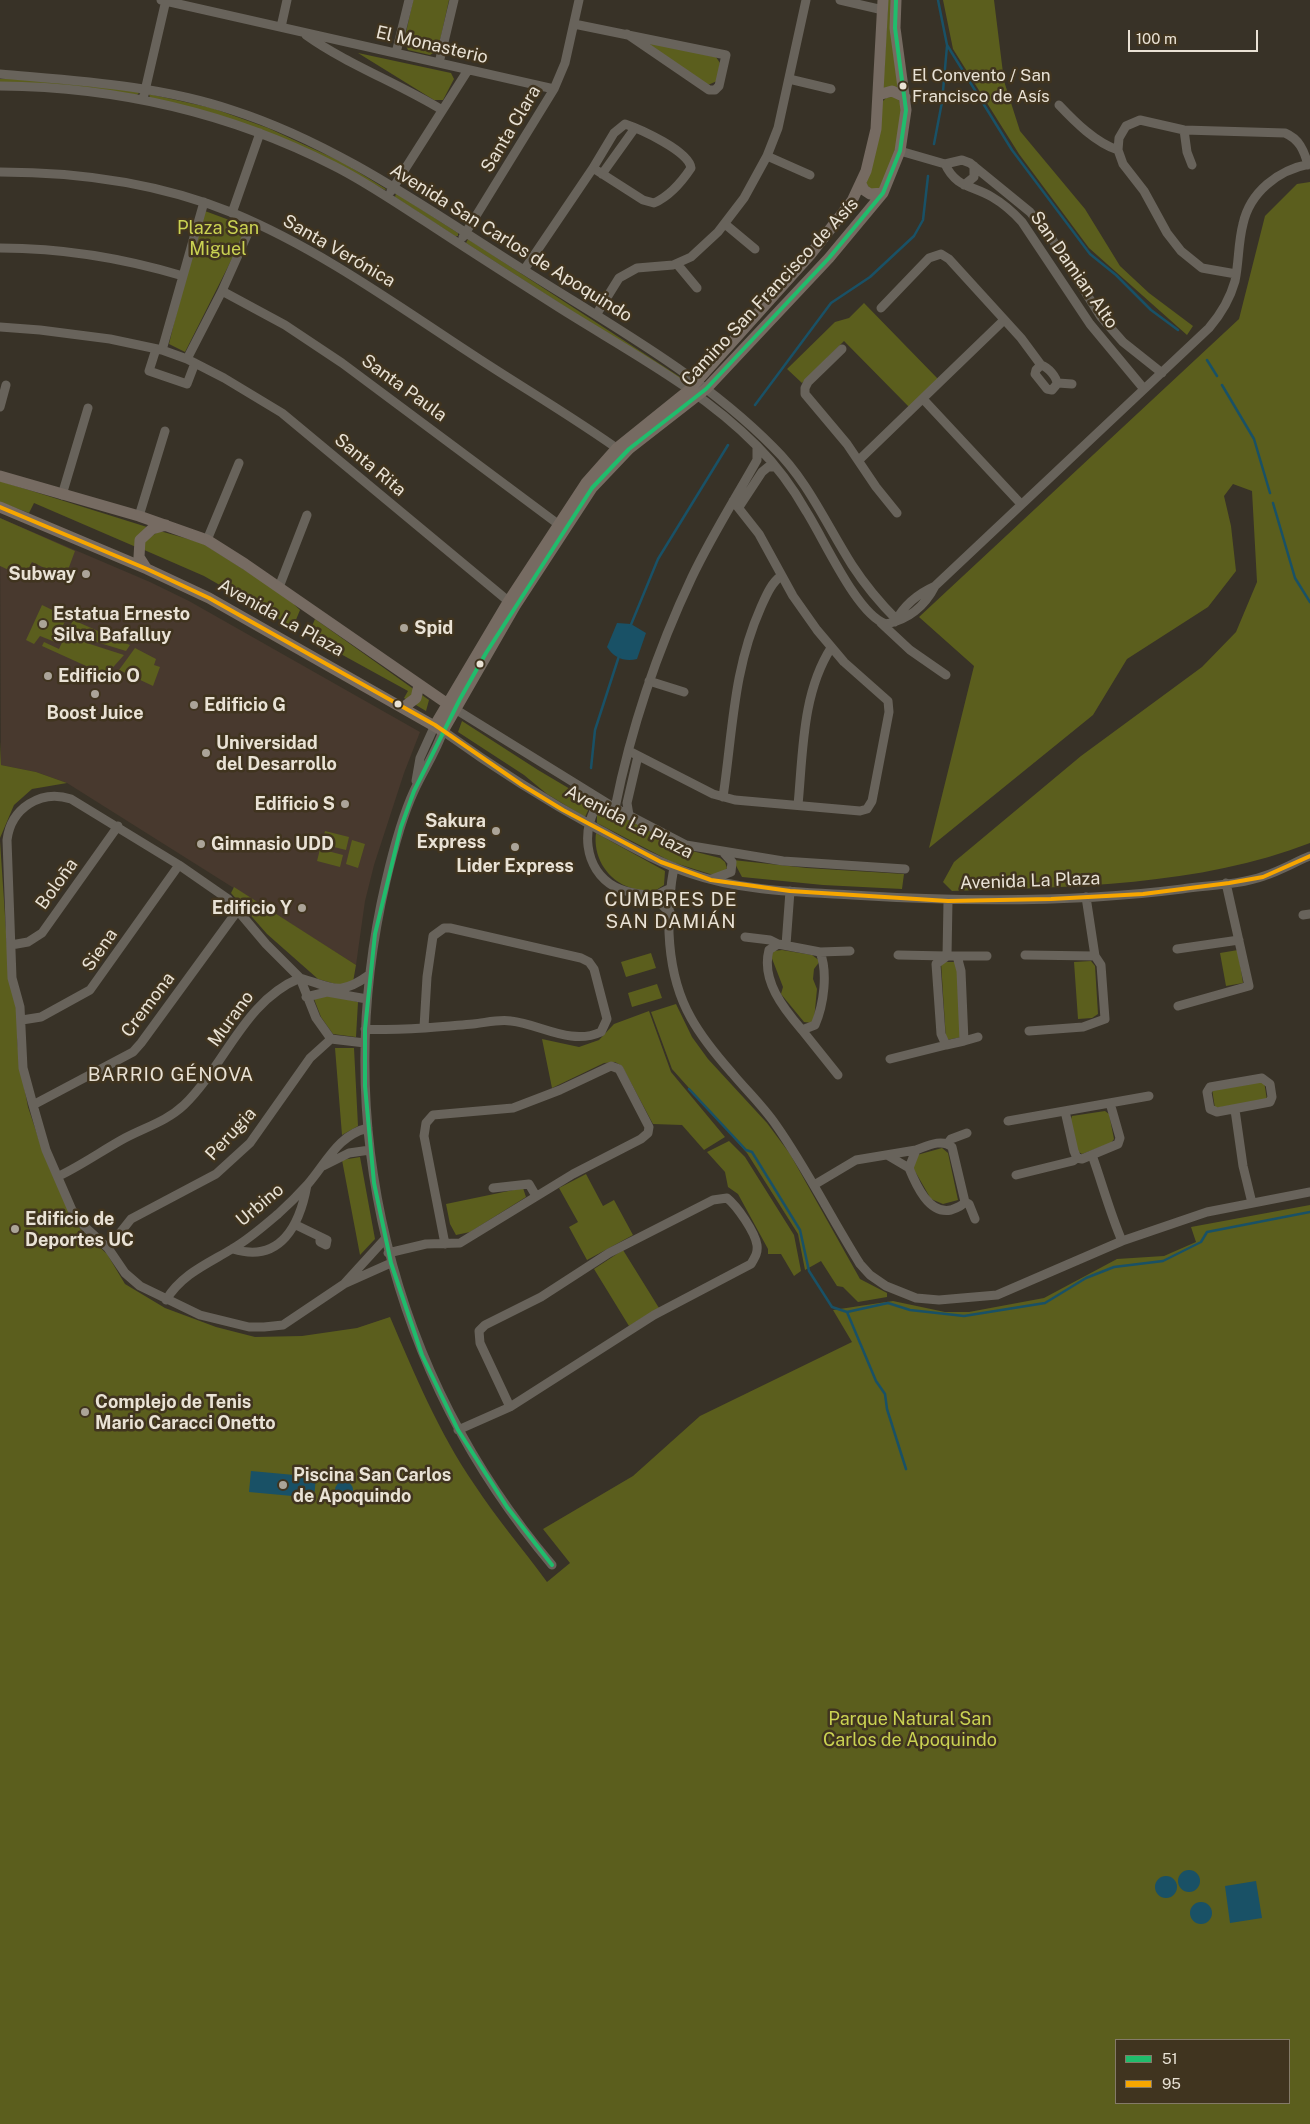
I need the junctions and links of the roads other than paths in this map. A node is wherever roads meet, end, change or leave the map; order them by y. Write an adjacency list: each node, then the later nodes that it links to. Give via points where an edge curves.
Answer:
1 (164, 0): 11 (street, El Monasterio); 20 (street)
2 (287, 0): 11 (street)
3 (409, 0): 14 (street)
4 (454, 0): 15 (street)
5 (579, 0): 10 (street, Santa Clara)
6 (806, 0): 18 (street)
7 (840, 0): 9 (street)
8 (896, 0): 24 (main road, Camino San Francisco de Asís, via 895,28)
9 (883, 5): 23 (main road, Camino San Francisco de Asís)
10 (574, 24): 13 (street); 21 (street, Santa Clara, via 565,63)
11 (280, 27): 12 (street, El Monasterio)
12 (302, 32): 14 (street, El Monasterio); 27 (street, El Monasterio, via 328,50)
13 (627, 34): 13 (street, via 709,90 719,86 726,56)
14 (396, 53): 15 (street, El Monasterio)
15 (439, 63): 16 (street, El Monasterio)
16 (468, 70): 21 (street, El Monasterio); 27 (street)
17 (0, 74): 20 (street, Avenida San Carlos de Apoquindo)
18 (789, 79): 22 (street); 33 (street, via 778,128)
19 (0, 86): 25 (street, Avenida San Carlos de Apoquindo, via 84,91)
20 (146, 89): 25 (street); 44 (street, Avenida San Carlos de Apoquindo, via 210,103 276,125 340,156)
21 (554, 89): 51 (street, Santa Clara)
22 (831, 89)
23 (878, 95): 24 (main road, via 892,91); 42 (main road, Camino San Francisco de Asís, via 873,145)
24 (906, 97): 32 (main road, Camino San Francisco de Asís)
25 (143, 100): 30 (street, Avenida San Carlos de Apoquindo, via 202,114)
26 (1059, 105): 31 (street, via 1089,132)
27 (442, 110): 44 (street)
28 (635, 128): 38 (street, via 624,124 618,128); 40 (street); 40 (street, via 686,158 691,168 682,182 654,203 643,200)
29 (1184, 130): 31 (street, via 1136,120 1121,133); 35 (street, via 1285,133 1300,145); 36 (street)
30 (260, 133): 46 (street, Avenida San Carlos de Apoquindo, via 337,167); 48 (street)
31 (1118, 150): 58 (street, via 1123,164 1144,190 1167,233 1181,251 1202,268)
32 (900, 151): 34 (street); 45 (main road, Camino San Francisco de Asís)
33 (767, 156): 41 (street); 50 (street, via 744,198)
34 (945, 164): 37 (street, via 962,160); 43 (street, San Damian Alto, via 954,179)
35 (1309, 164): 58 (street, via 1280,175 1254,198 1242,225)
36 (1192, 165)
37 (974, 166): 43 (street, via 974,177); 71 (street, San Damian Alto, via 1030,212 1052,239 1105,322 1132,351)
38 (593, 168): 40 (street); 57 (street)
39 (0, 172): 47 (street, Santa Verónica, via 102,179)
40 (602, 174)
41 (810, 175)
42 (861, 184): 45 (main road, via 870,194); 56 (main road, Camino San Francisco de Asís, via 843,214)
43 (964, 185): 76 (street, San Damian Alto, via 995,199 1022,222 1090,324)
44 (393, 187): 46 (street); 51 (street, Avenida San Carlos de Apoquindo)
45 (883, 193): 60 (main road, Camino San Francisco de Asís)
46 (387, 197): 52 (street, Avenida San Carlos de Apoquindo)
47 (204, 202): 48 (street, Santa Verónica); 59 (street)
48 (232, 213): 49 (street, Santa Verónica)
49 (253, 222): 62 (street); 82 (street, Santa Verónica, via 335,265)
50 (725, 224): 54 (street); 55 (street, via 700,250)
51 (465, 233): 52 (street, Santa Clara); 57 (street, Avenida San Carlos de Apoquindo)
52 (459, 244): 75 (street, Avenida San Carlos de Apoquindo)
53 (0, 248): 59 (street, via 88,253)
54 (755, 249)
55 (678, 264): 61 (street); 64 (street, via 637,268 626,273 616,282)
56 (797, 269): 60 (main road); 75 (main road, Camino San Francisco de Asís)
57 (524, 270): 64 (street, Avenida San Carlos de Apoquindo)
58 (1236, 274): 71 (street, via 1226,304 1215,322)
59 (183, 276): 68 (street)
60 (810, 278): 75 (main road, Camino San Francisco de Asís)
61 (697, 288)
62 (222, 290): 69 (street); 94 (street, Santa Paula, via 285,325 342,363)
63 (881, 308): 65 (street, via 929,258 941,254)
64 (596, 315): 75 (street, Avenida San Carlos de Apoquindo)
65 (1004, 320): 70 (street); 77 (street)
66 (0, 327): 68 (street, Santa Rita, via 92,337)
67 (842, 348): 83 (street, via 808,382 805,391 808,400)
68 (159, 350): 69 (street, Santa Rita); 69 (street, via 149,371 187,384)
69 (191, 361): 100 (street, Santa Rita, via 282,413)
70 (1041, 364): 72 (street); 72 (street, via 1035,374 1047,389 1054,389)
71 (1162, 373): 76 (street)
72 (1058, 383): 73 (street)
73 (1072, 384)
74 (6, 385): 78 (street)
75 (697, 389): 81 (street, Avenida San Carlos de Apoquindo); 82 (main road, Camino San Francisco de Asís); 101 (street, Avenida San Carlos de Apoquindo, via 757,431 786,460 814,497 860,577)
76 (1144, 389): 89 (street)
77 (922, 399): 83 (street); 89 (street)
78 (0, 407)
79 (88, 408): 87 (street)
80 (165, 431): 93 (street)
81 (756, 445): 85 (street, Avenida San Carlos de Apoquindo); 88 (street, via 758,460)
82 (621, 451): 94 (main road, Camino San Francisco de Asís, via 586,483); 100 (main road, Camino San Francisco de Asís)
83 (859, 460): 91 (street)
84 (239, 463): 96 (street)
85 (775, 468): 88 (street, via 768,467 763,471); 102 (street, Avenida San Carlos de Apoquindo, via 807,511 849,585)
86 (0, 476): 87 (main road, Avenida La Plaza)
87 (62, 495): 93 (main road, Avenida La Plaza)
88 (736, 504): 98 (street, via 765,545); 106 (street, via 692,576)
89 (1021, 504): 101 (street, via 934,586 903,609)
90 (0, 507): 97 (main road, Avenida La Plaza)
91 (897, 513)
92 (307, 515): 99 (street)
93 (139, 516): 95 (main road, Avenida La Plaza)
94 (558, 524): 100 (main road, Camino San Francisco de Asís)
95 (168, 525): 96 (main road, Avenida La Plaza); 97 (main road, via 152,528 140,540 139,557)
96 (207, 540): 99 (main road, Avenida La Plaza)
97 (147, 569): 110 (main road, Avenida La Plaza, via 210,598)
98 (781, 576): 104 (street); 114 (street, via 768,592 742,659)
99 (278, 587): 107 (main road, Avenida La Plaza)
100 (512, 604): 109 (main road, Camino San Francisco de Asís)
101 (897, 620): 102 (street, via 888,624); 103 (street, via 893,628)
102 (881, 622): 103 (street, Avenida San Carlos de Apoquindo)
103 (896, 637): 105 (street, Avenida San Carlos de Apoquindo)
104 (831, 648): 116 (street, via 809,700); 116 (street, via 885,696 889,704 872,801 867,809 860,811)
105 (946, 675)
106 (649, 681): 108 (street); 112 (street)
107 (419, 685): 109 (main road, Avenida La Plaza); 110 (main road, via 416,698)
108 (684, 692)
109 (451, 706): 111 (main road, Camino San Francisco de Asís); 115 (street, Avenida La Plaza)
110 (404, 707): 111 (main road, Avenida La Plaza)
111 (439, 728): 119 (street, Avenida La Plaza, via 522,785); 150 (street, Camino San Francisco de Asís, via 401,827 387,879)
112 (629, 751): 113 (street); 117 (street)
113 (638, 756): 114 (street, via 700,789); 118 (street, via 627,803)
114 (723, 797): 116 (street)
115 (601, 800): 117 (street, Avenida La Plaza); 119 (street)
116 (798, 805)
117 (615, 808): 118 (street, Avenida La Plaza)
118 (629, 815): 121 (street, Avenida La Plaza, via 686,845)
119 (588, 824): 125 (street, Avenida La Plaza); 132 (street, via 586,834 590,856 606,880 624,891)
120 (118, 826): 123 (street); 140 (street, Boloña, via 42,932 28,942); 140 (street, via 79,802 59,796 36,799 18,813 7,840)
121 (724, 853): 124 (street); 126 (street, Avenida La Plaza, via 784,861)
122 (1310, 856): 128 (street, Avenida La Plaza, via 1263,877)
123 (179, 865): 135 (street, via 219,892); 155 (street, Siena, via 90,990 41,1017)
124 (732, 866): 127 (street, via 728,874); 129 (street)
125 (674, 867): 127 (street, Avenida La Plaza); 130 (street)
126 (905, 869)
127 (711, 880): 129 (street, Avenida La Plaza)
128 (1226, 883): 133 (street, Avenida La Plaza, via 1143,894); 138 (street)
129 (744, 885): 131 (street, Avenida La Plaza)
130 (671, 888): 132 (street); 136 (street)
131 (790, 891): 134 (street, Avenida La Plaza); 139 (street)
132 (652, 897): 136 (street)
133 (1086, 897): 134 (street, Avenida La Plaza); 149 (street)
134 (948, 901): 146 (street)
135 (238, 910): 151 (street); 169 (street, Cremona, via 141,1044)
136 (670, 912): 186 (street, via 674,974 691,1019 774,1122)
137 (745, 937): 139 (street)
138 (1239, 940): 141 (street); 154 (street, via 1249,986)
139 (782, 944): 143 (street); 158 (street, via 769,950 766,964 773,989)
140 (11, 945): 155 (street, via 12,978)
141 (1177, 949)
142 (850, 951): 143 (street)
143 (820, 952): 158 (street, via 825,964 819,1015 815,1025)
144 (898, 955): 146 (street)
145 (1025, 955): 149 (street)
146 (947, 956): 147 (street); 164 (street, via 936,964 941,1034)
147 (957, 956): 148 (street); 162 (street, via 961,971)
148 (987, 956)
149 (1096, 956): 159 (street, via 1101,965 1105,1019 1083,1027)
150 (369, 975): 151 (street, via 355,986 336,989); 153 (street, Camino San Francisco de Asís)
151 (300, 978): 152 (street); 184 (street, Murano, via 275,991 256,1008 211,1075 171,1115)
152 (306, 997): 153 (street, via 327,992); 161 (street)
153 (367, 999): 157 (street, Camino San Francisco de Asís)
154 (1178, 1006)
155 (22, 1020): 169 (street, via 23,1068)
156 (424, 1026): 156 (street, via 434,936 444,928 589,962 594,969 607,1019 601,1032 584,1037 505,1020); 157 (street, via 405,1030)
157 (365, 1030): 163 (street, Camino San Francisco de Asís)
158 (802, 1030): 166 (street)
159 (1029, 1032)
160 (978, 1037): 162 (street)
161 (331, 1039): 163 (street); 198 (street, Perugia, via 310,1058 250,1143 216,1174 131,1220)
162 (964, 1041): 164 (street)
163 (365, 1043): 173 (street, Camino San Francisco de Asís)
164 (946, 1045): 165 (street)
165 (890, 1059)
166 (838, 1075)
167 (1149, 1096): 168 (street)
168 (1110, 1103): 171 (street); 179 (street, via 1120,1138 1118,1144)
169 (33, 1106): 184 (street, via 46,1150)
170 (1235, 1110): 170 (street, via 1270,1102 1269,1081 1262,1078 1209,1088 1208,1100 1212,1110); 191 (street)
171 (1065, 1111): 172 (street); 180 (street)
172 (1008, 1121)
173 (368, 1128): 176 (street, Camino San Francisco de Asís); 181 (street, Urbino, via 356,1131 341,1142)
174 (967, 1133): 175 (street)
175 (948, 1143): 177 (street); 190 (street)
176 (370, 1150): 181 (street, Urbino, via 349,1153); 195 (street, Camino San Francisco de Asís)
177 (916, 1150): 178 (street); 182 (street)
178 (887, 1154): 182 (street); 186 (street, via 856,1160)
179 (1092, 1155): 180 (street); 196 (street)
180 (1077, 1158): 183 (street)
181 (323, 1166): 185 (street, Urbino)
182 (909, 1168): 190 (street, via 924,1196 935,1208 950,1210)
183 (1016, 1175)
184 (59, 1176): 198 (street, via 77,1218)
185 (307, 1185): 193 (street, Urbino); 199 (street, Urbino, via 268,1223)
186 (814, 1185): 196 (street, via 870,1275 886,1286 916,1298 939,1300 997,1295)
187 (493, 1188): 189 (street, via 529,1184)
188 (1310, 1192): 191 (street)
189 (536, 1196): 197 (street, via 460,1243); 197 (street, via 648,1133 645,1118 619,1069 611,1066 513,1108 433,1115 426,1123 424,1136)
190 (965, 1202): 192 (street)
191 (1252, 1202): 196 (street, via 1207,1212)
192 (975, 1219)
193 (296, 1225): 194 (street); 199 (street, Urbino, via 282,1240 266,1249 242,1252)
194 (320, 1238)
195 (386, 1239): 200 (street, Camino San Francisco de Asís); 202 (street)
196 (1122, 1241)
197 (445, 1244): 200 (street, via 426,1244)
198 (108, 1248): 203 (street, via 132,1279)
199 (233, 1249): 203 (street, Urbino, via 200,1266)
200 (388, 1253): 201 (street, Camino San Francisco de Asís)
201 (391, 1263): 202 (street); 205 (street, Camino San Francisco de Asís, via 422,1355)
202 (344, 1284): 203 (street, via 292,1321 274,1327 229,1323)
203 (166, 1300)
204 (510, 1407): 204 (street, via 654,1315 751,1264 757,1254 757,1243 736,1205 727,1198 713,1200 608,1253 541,1297 479,1330 480,1343); 205 (street)
205 (458, 1430): 206 (street, Camino San Francisco de Asís, via 506,1507)
206 (552, 1565)

